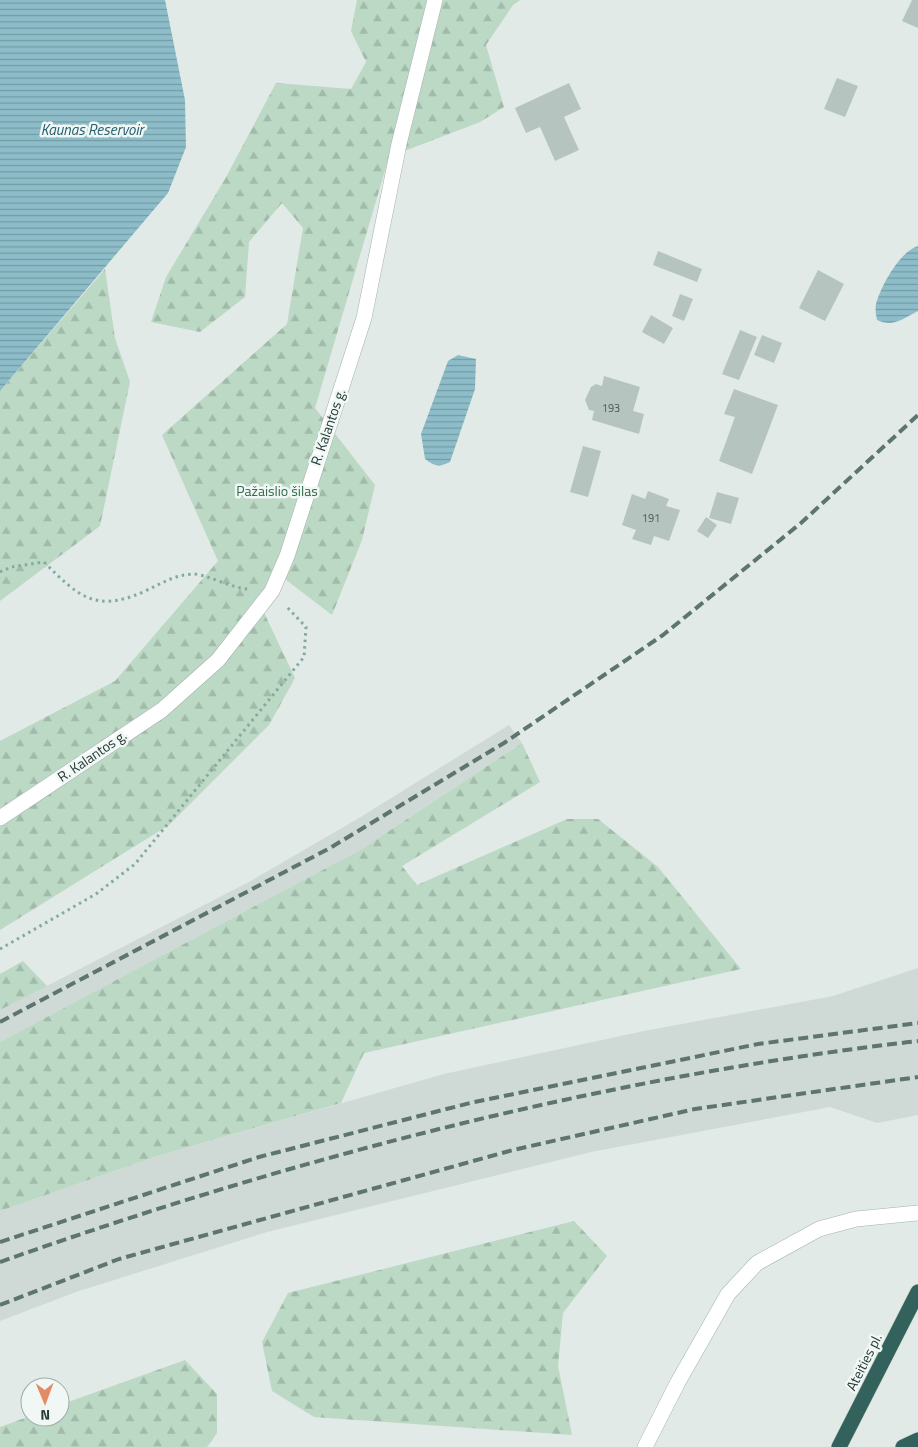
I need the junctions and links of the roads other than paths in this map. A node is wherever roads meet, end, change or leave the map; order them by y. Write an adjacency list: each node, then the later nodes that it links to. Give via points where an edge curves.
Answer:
1 (435, 0): 2 (street, R. Kalantos g., via 399,144 364,318 287,556 272,591 218,660 162,710)
2 (0, 818)
3 (918, 1213): 6 (street, via 856,1220 819,1229 757,1263 728,1294)
4 (918, 1292): 7 (highway, Ateities pl.)
5 (918, 1440): 8 (highway)
6 (644, 1447)
7 (839, 1447)
8 (903, 1447)

